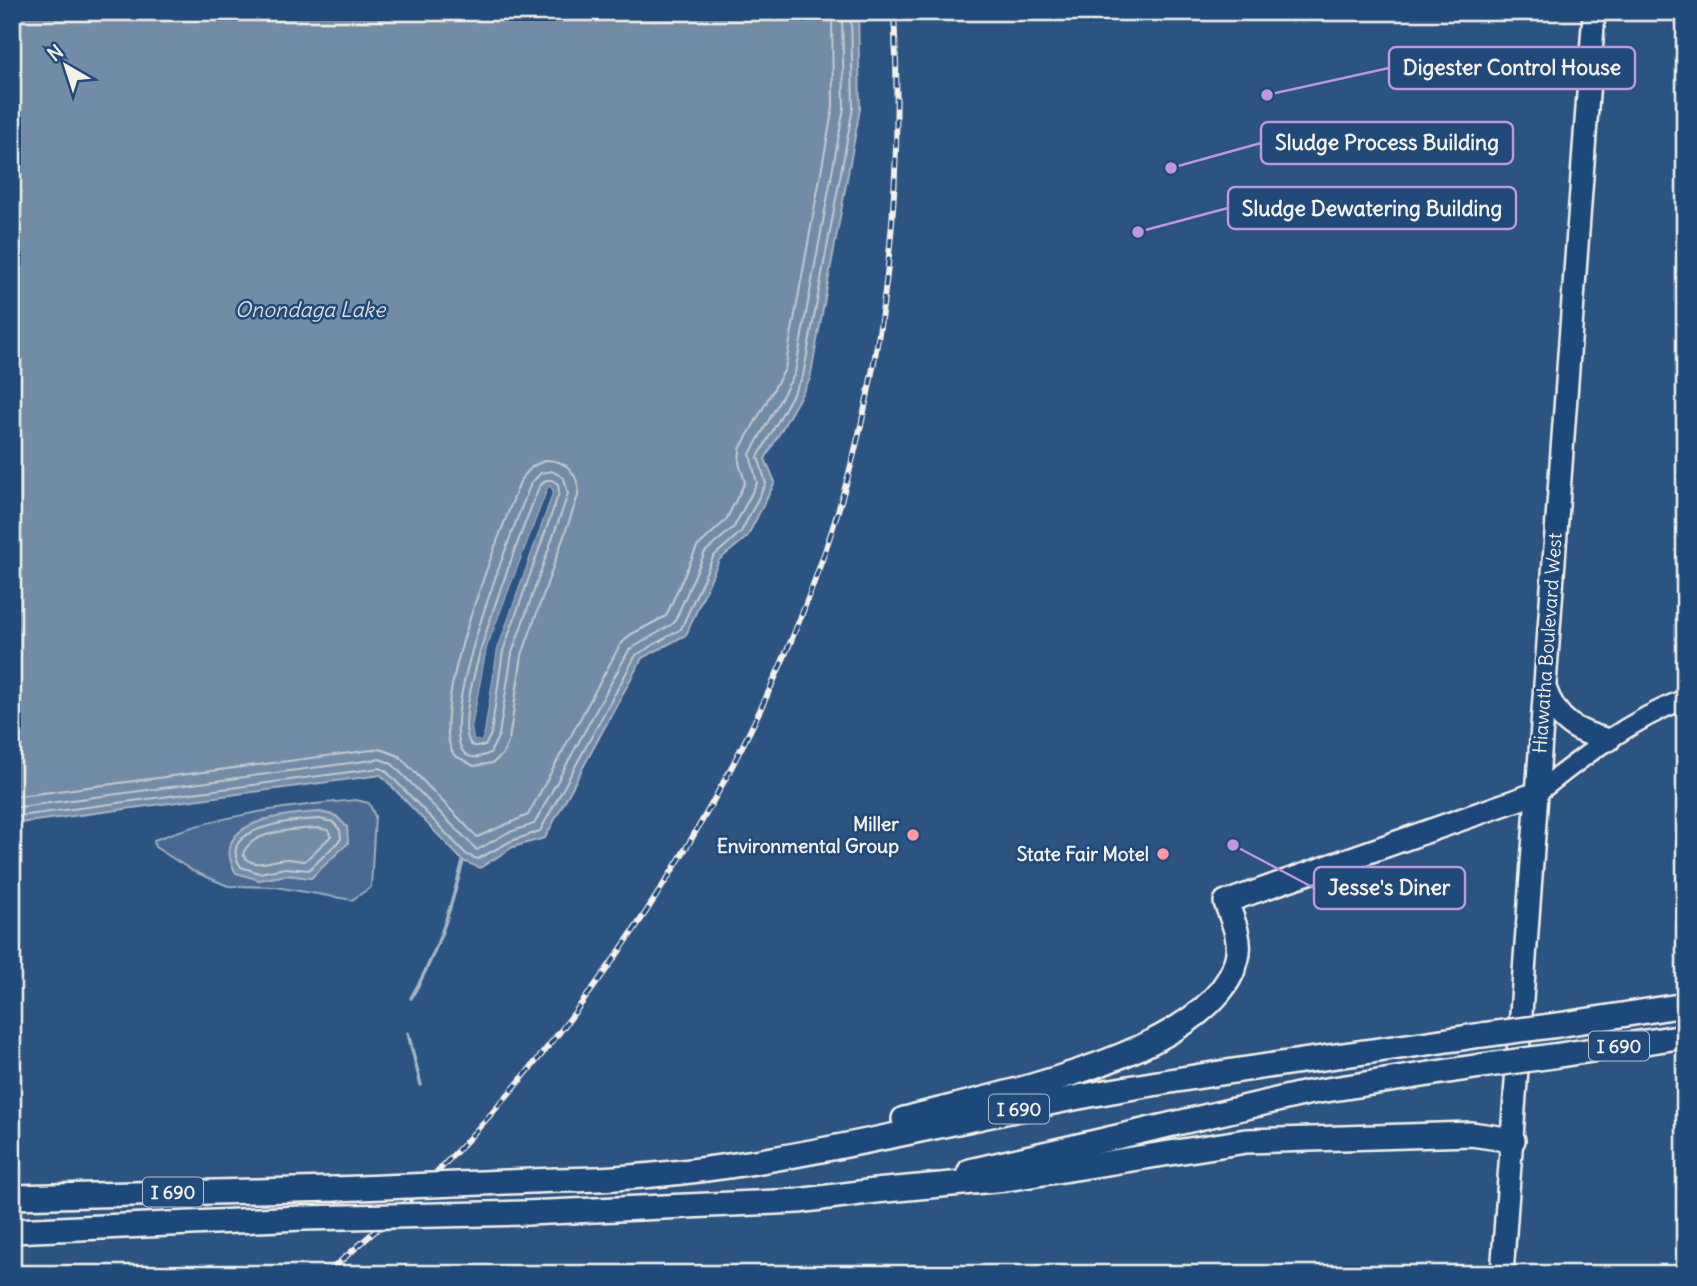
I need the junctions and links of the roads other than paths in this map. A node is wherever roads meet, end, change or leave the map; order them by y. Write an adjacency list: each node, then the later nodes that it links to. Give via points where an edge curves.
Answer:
1 (1594, 12): 2 (main road, Hiawatha Boulevard West)
2 (1543, 682): 4 (main road, via 1567,724); 5 (main road, Hiawatha Boulevard West)
3 (1685, 699): 4 (main road, via 1651,713)
4 (1609, 740): 5 (main road)
5 (1537, 793): 6 (main road); 9 (main road, Hiawatha Boulevard West)
6 (1226, 902): 10 (highway, via 1238,940 1229,978 1196,1016 1160,1038 1063,1076 905,1118)
7 (1685, 1005): 10 (highway, I 690, bridge, via 1125,1088)
8 (1685, 1036): 11 (highway, I 690, bridge, via 1307,1093)
9 (1513, 1140): 11 (highway, via 1471,1134 1247,1141 1006,1179); 14 (main road, Hiawatha Boulevard West)
10 (778, 1159): 12 (highway, I 690, bridge, via 682,1174 557,1181)
11 (874, 1191): 13 (highway, I 690, bridge, via 714,1207)
12 (12, 1197)
13 (12, 1231)
14 (1502, 1274)

